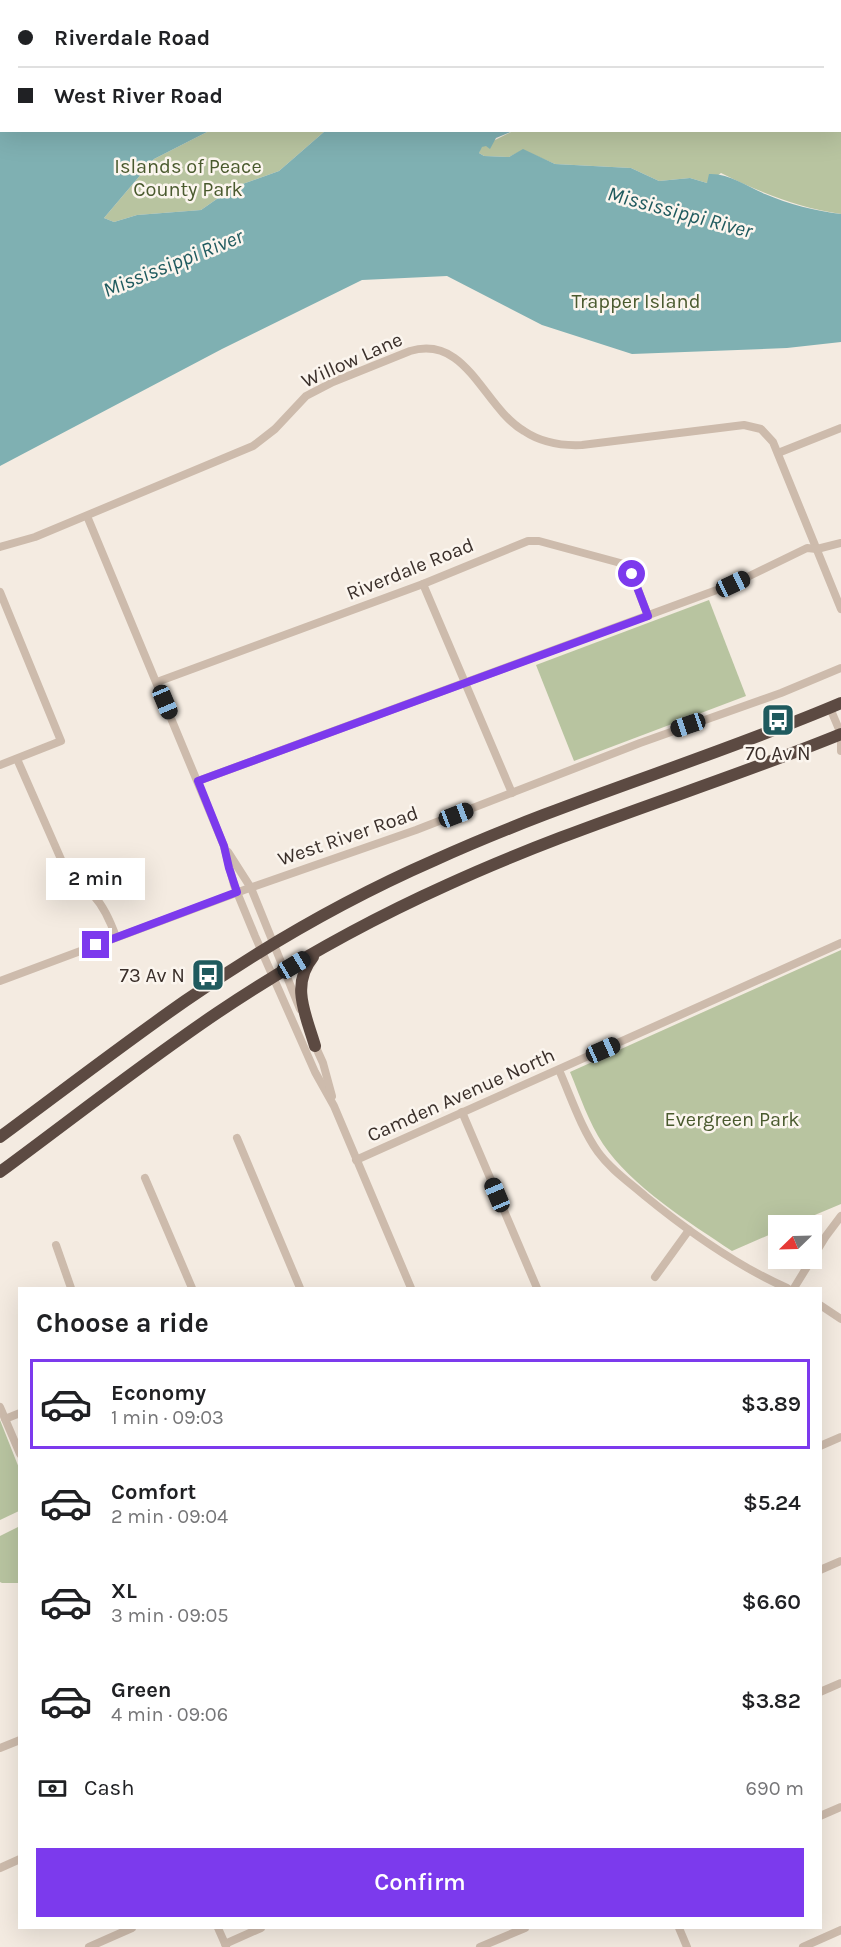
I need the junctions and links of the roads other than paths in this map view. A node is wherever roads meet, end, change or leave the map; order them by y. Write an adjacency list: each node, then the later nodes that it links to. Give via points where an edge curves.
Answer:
1 (841, 428): 2 (street)
2 (778, 453): 3 (street, Willow Lane, via 761,429 744,425 582,445 551,443 510,422 454,356 444,350 421,347 306,396 253,446); 6 (street, Willow Lane)
3 (87, 516): 5 (street, Willow Lane); 12 (street)
4 (841, 543): 6 (street)
5 (0, 547)
6 (817, 549): 9 (street, Willow Lane); 10 (street, via 807,549 733,584)
7 (423, 584): 10 (street, Riverdale Road, via 519,543 539,541 624,564 632,574); 12 (street, Riverdale Road); 13 (street)
8 (0, 592): 17 (street, via 61,741)
9 (841, 609)
10 (648, 616): 13 (street)
11 (841, 668): 20 (street, West River Road)
12 (157, 682): 19 (street)
13 (465, 682): 19 (street); 20 (street)
14 (836, 706): 15 (street); 26 (highway, via 483,839 369,892)
15 (841, 734): 16 (street); 28 (highway, via 523,852 421,897)
16 (841, 751)
17 (17, 759): 18 (street); 24 (street, via 63,866 94,896)
18 (0, 765)
19 (198, 781): 21 (street)
20 (512, 793): 22 (street, West River Road)
21 (224, 846): 22 (street); 23 (street)
22 (251, 888): 23 (street, West River Road); 26 (street)
23 (237, 892): 24 (street, West River Road); 27 (street)
24 (116, 938): 31 (street, West River Road)
25 (841, 943): 33 (street, Camden Avenue North)
26 (274, 944): 27 (highway); 29 (street)
27 (262, 951): 30 (street); 36 (highway, via 183,1002)
28 (318, 951): 29 (highway); 32 (highway, via 304,970 300,984)
29 (285, 971): 30 (highway); 32 (street)
30 (273, 978): 34 (street); 39 (highway, via 200,1025)
31 (0, 981)
32 (315, 1046): 34 (street)
33 (559, 1070): 35 (street, Camden Avenue North); 42 (street, via 600,1154)
34 (334, 1106): 38 (street)
35 (462, 1112): 38 (street, Camden Avenue North); 49 (street)
36 (0, 1137)
37 (237, 1138): 47 (street)
38 (356, 1160): 48 (street)
39 (0, 1172)
40 (145, 1178): 46 (street)
41 (841, 1216): 51 (street)
42 (689, 1230): 44 (street); 50 (street, via 726,1256)
43 (56, 1245): 45 (street)
44 (655, 1277)
45 (71, 1287)
46 (192, 1287)
47 (300, 1287)
48 (411, 1287)
49 (537, 1287)
50 (785, 1287)
51 (795, 1287)
52 (822, 1306): 53 (street)
53 (841, 1319)
54 (0, 1407): 56 (street)
55 (18, 1414): 56 (street)
56 (5, 1419): 59 (street)
57 (841, 1437): 58 (street)
58 (822, 1445)
59 (18, 1449)
60 (841, 1561): 61 (street)
61 (822, 1569)
62 (841, 1683): 63 (street)
63 (822, 1691)
64 (18, 1743): 65 (street)
65 (0, 1749)
66 (841, 1807): 67 (street)
67 (822, 1815)
68 (18, 1860): 69 (street)
69 (0, 1868)
70 (130, 1929): 77 (street)
71 (218, 1929): 76 (street)
72 (259, 1929): 76 (street)
73 (523, 1929): 78 (street)
74 (679, 1929): 79 (street)
75 (841, 1930): 80 (street)
76 (226, 1945)
77 (89, 1947)
78 (480, 1947)
79 (687, 1947)
80 (803, 1947)

